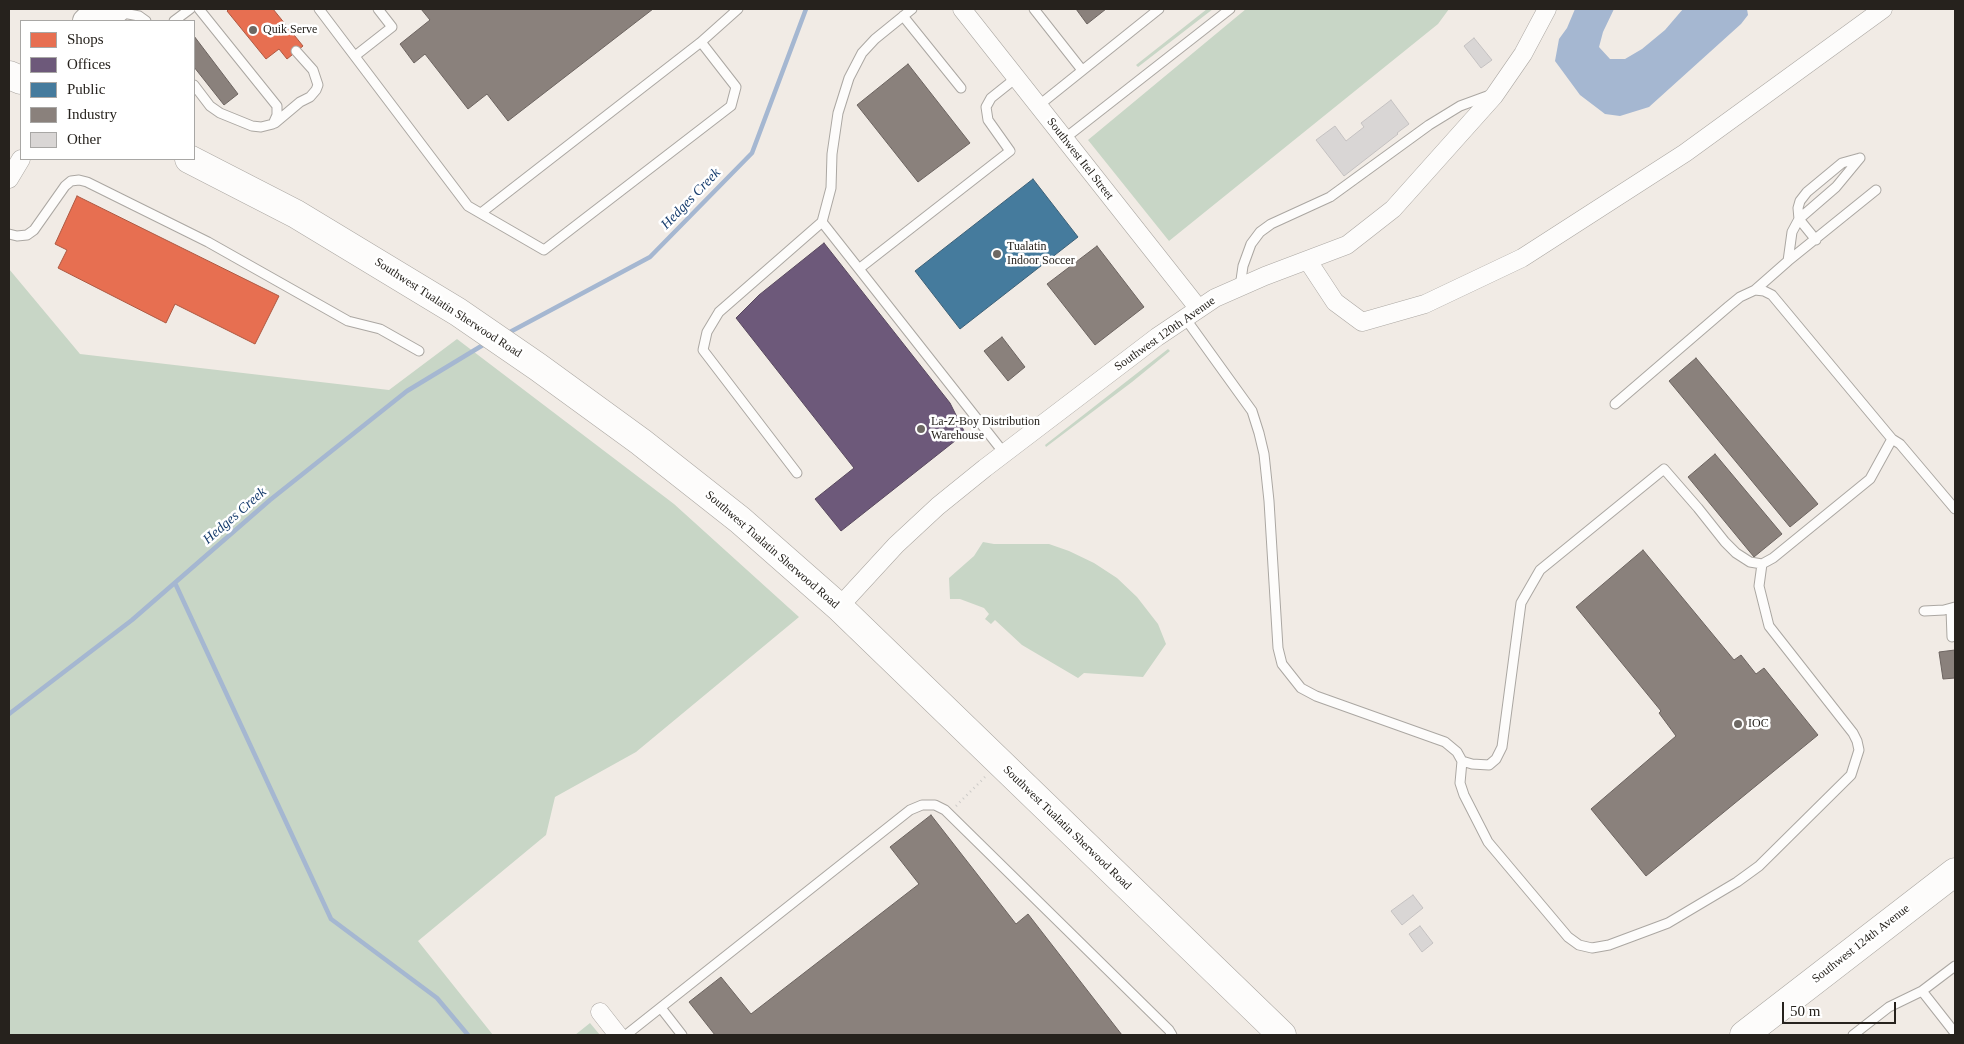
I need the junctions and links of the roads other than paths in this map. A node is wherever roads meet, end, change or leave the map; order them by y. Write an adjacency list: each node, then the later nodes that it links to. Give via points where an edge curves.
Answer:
1 (190, 9): 17 (lane)
2 (200, 9): 27 (lane, via 277,106)
3 (319, 9): 20 (lane)
4 (378, 9): 20 (lane, via 392,27)
5 (738, 9): 18 (lane)
6 (912, 9): 14 (lane)
7 (962, 9): 22 (street, Southwest Itel Street)
8 (1034, 9): 21 (lane)
9 (1159, 9): 21 (lane)
10 (1230, 9): 28 (lane)
11 (1547, 9): 25 (street, Southwest 120th Avenue, via 1523,54)
12 (1883, 9): 38 (street, via 1686,153 1522,258 1425,304 1362,322 1335,302)
13 (109, 13): 15 (street); 16 (lane, via 140,16)
14 (903, 16): 24 (lane); 35 (lane, via 875,38 862,53 849,78 838,113 831,188)
15 (88, 20)
16 (145, 20)
17 (175, 20)
18 (701, 42): 33 (lane); 33 (lane, via 736,87 731,106 544,250)
19 (296, 51): 27 (lane, via 314,70 318,85 310,97)
20 (355, 56): 33 (lane, via 468,206)
21 (1082, 70): 26 (lane)
22 (1016, 78): 26 (street, Southwest Itel Street); 40 (lane, via 991,98 986,107 988,120 1010,151)
23 (195, 85): 27 (lane, via 210,106 220,113 252,126)
24 (961, 88)
25 (1497, 92): 38 (street, Southwest 120th Avenue, via 1393,209 1346,245); 41 (lane, via 1460,106 1330,197 1260,232 1251,244)
26 (1038, 106): 28 (street, Southwest Itel Street)
27 (273, 124)
28 (1064, 139): 43 (street, Southwest Itel Street)
29 (20, 160): 31 (street)
30 (191, 160): 51 (main road, Southwest Tualatin Sherwood Road, via 296,214 458,312 538,367 740,520)
31 (9, 179)
32 (1876, 190): 37 (lane)
33 (481, 213)
34 (1799, 219): 34 (lane, via 1798,208 1807,192 1842,163 1860,158 1836,188); 37 (lane); 39 (lane, via 1792,232)
35 (822, 222): 40 (lane); 48 (lane, via 718,312 707,332 703,350)
36 (9, 234): 44 (lane, via 26,235 34,230 65,186 71,181 87,182 216,246 348,321 380,329)
37 (1816, 240): 39 (lane)
38 (1308, 261): 41 (street, Southwest 120th Avenue)
39 (1788, 261): 42 (lane)
40 (860, 268): 47 (lane)
41 (1240, 287): 43 (street, Southwest 120th Avenue)
42 (1755, 290): 45 (lane, via 1729,306); 46 (lane, via 1772,295)
43 (1192, 313): 47 (street, Southwest 120th Avenue); 55 (lane, via 1252,411 1259,433 1269,501 1278,648 1282,664 1301,688 1358,712 1446,742)
44 (419, 351)
45 (1615, 404)
46 (1892, 439): 49 (lane, via 1900,444); 50 (lane, via 1870,479)
47 (1004, 453): 51 (street, Southwest 120th Avenue, via 896,545)
48 (797, 473)
49 (1955, 509)
50 (1762, 564): 55 (lane, via 1750,562 1736,553 1664,469 1540,570 1521,604 1502,747 1489,766); 55 (lane, via 1759,586 1769,626 1853,733 1859,750 1851,775 1758,866 1737,882 1668,923 1609,945 1592,948 1579,944 1568,937 1488,842 1460,783)
51 (839, 607): 66 (main road, Southwest Tualatin Sherwood Road)
52 (1953, 608): 53 (lane); 54 (lane)
53 (1924, 611)
54 (1952, 637)
55 (1462, 761)
56 (1955, 872): 67 (main road, Southwest 124th Avenue)
57 (1955, 966): 58 (lane)
58 (1922, 992): 61 (lane); 68 (lane, via 1889,1007)
59 (660, 1008): 63 (lane); 64 (lane); 65 (lane, via 910,810 922,805 935,805 948,813)
60 (600, 1012): 62 (street)
61 (1955, 1033)
62 (618, 1035)
63 (626, 1035)
64 (682, 1035)
65 (1172, 1035)
66 (1282, 1035)
67 (1744, 1035)
68 (1853, 1035)

